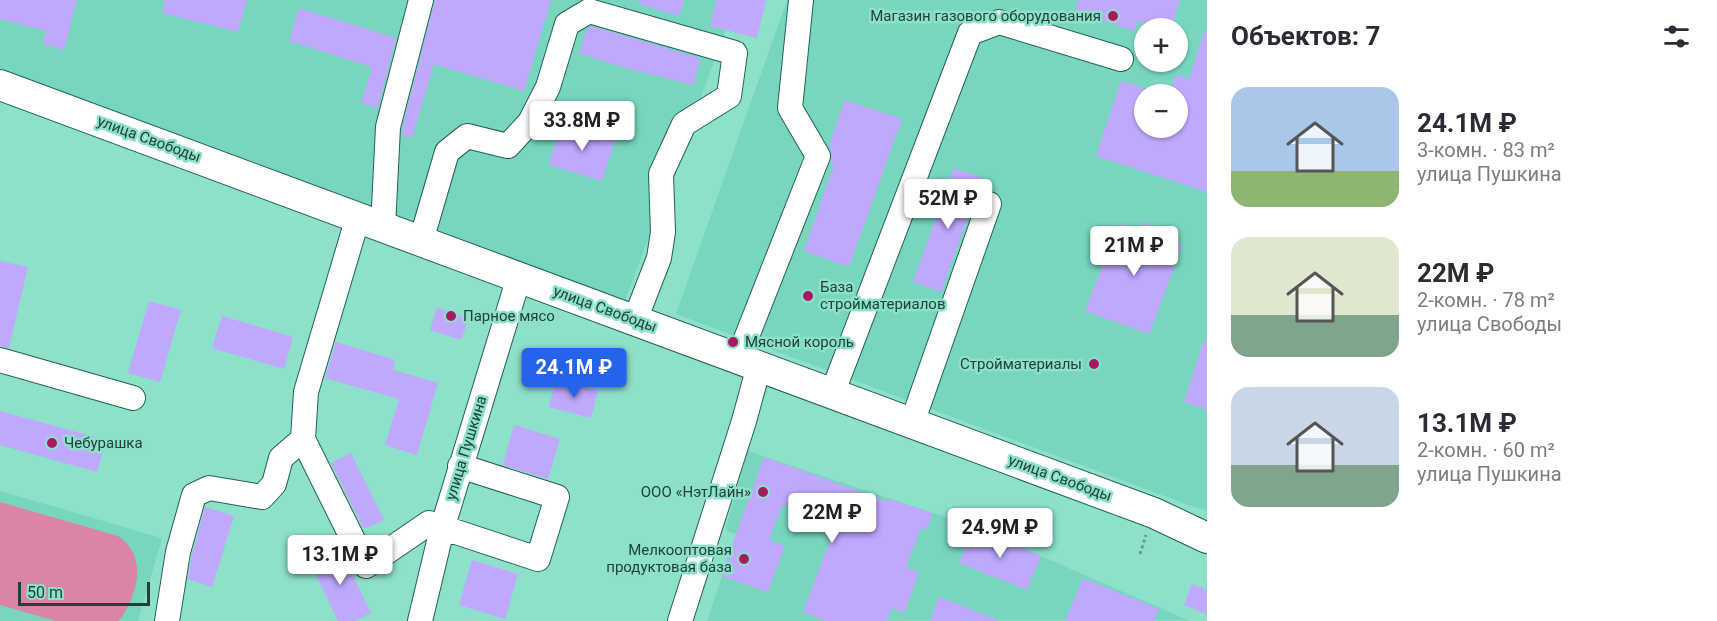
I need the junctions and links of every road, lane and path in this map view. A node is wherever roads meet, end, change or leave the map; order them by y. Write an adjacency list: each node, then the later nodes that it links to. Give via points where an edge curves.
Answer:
1 (421, 0): 6 (street, via 388,128)
2 (801, 0): 11 (street, via 790,108 818,156)
3 (1121, 59): 12 (street, via 999,22 970,33)
4 (0, 85): 6 (main road, улица Свободы)
5 (989, 204): 14 (street)
6 (370, 222): 7 (main road, улица Свободы); 15 (street, via 306,392)
7 (421, 241): 8 (main road, улица Свободы); 9 (street, via 447,152 467,136 508,146 530,122 548,87 567,24 589,10 735,53 729,96 684,124 661,174 663,232 659,258)
8 (519, 277): 9 (main road, улица Свободы); 16 (street, улица Пушкина)
9 (635, 320): 11 (main road, улица Свободы)
10 (0, 360): 13 (street)
11 (749, 363): 12 (main road, улица Свободы); 21 (street, via 744,421)
12 (832, 394): 14 (main road, улица Свободы)
13 (133, 398)
14 (912, 423): 18 (main road, улица Свободы, via 1154,513)
15 (303, 439): 17 (street, via 366,566 429,524); 19 (street, via 281,458 274,484 262,497 209,488 194,495 178,552)
16 (460, 466): 17 (street, улица Пушкина); 17 (street, via 557,497 538,559)
17 (442, 529): 20 (street, улица Пушкина)
18 (1207, 538)
19 (167, 621)
20 (420, 621)
21 (680, 621)

